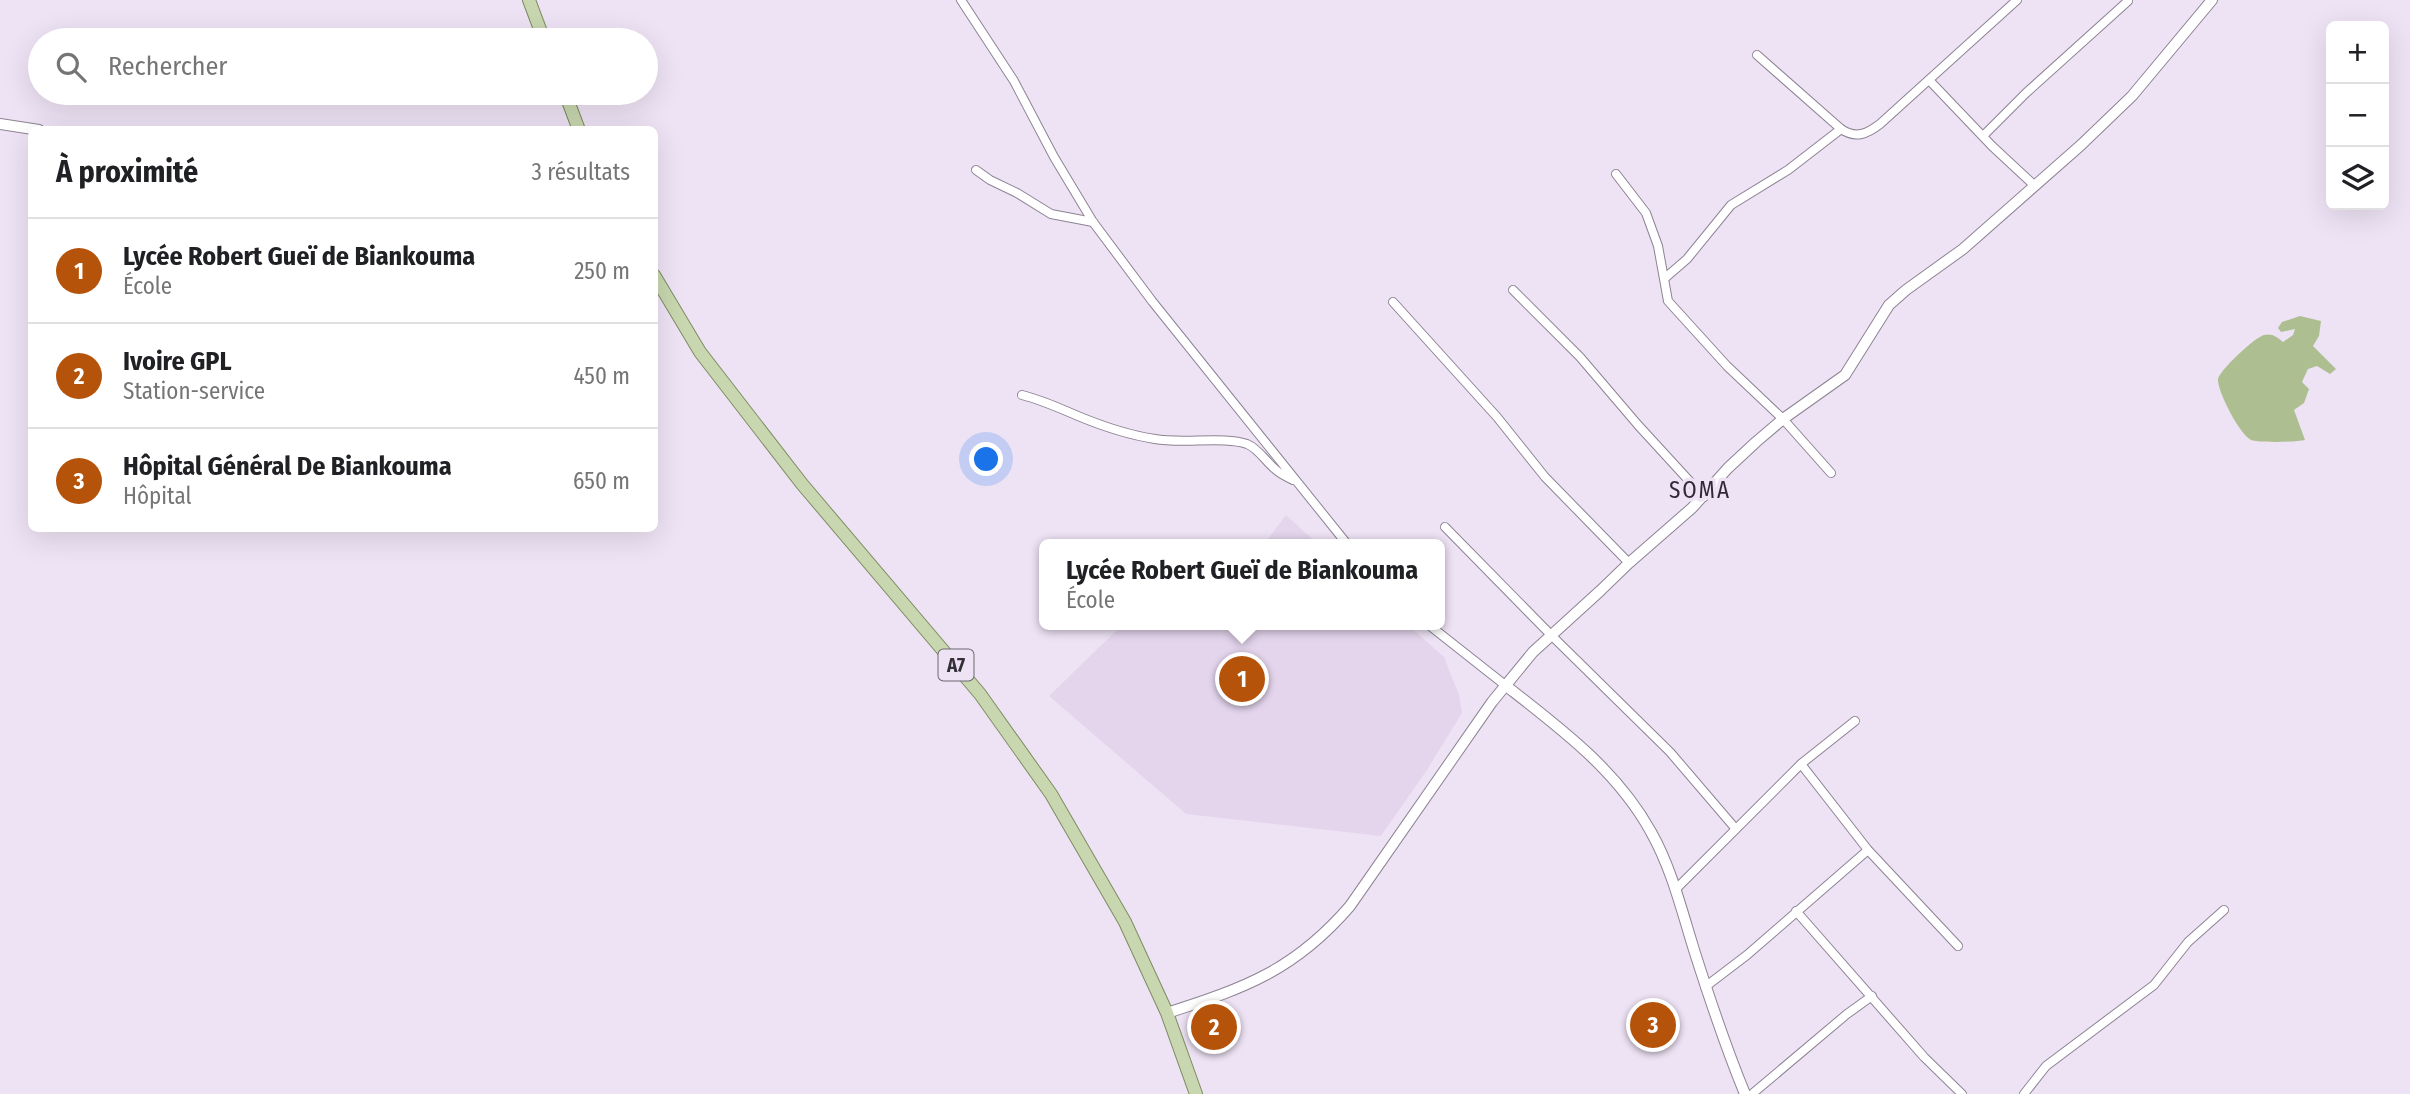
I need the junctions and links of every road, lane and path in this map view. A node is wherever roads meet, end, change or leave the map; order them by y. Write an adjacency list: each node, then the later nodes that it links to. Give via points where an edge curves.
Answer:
1 (529, 0): 6 (main road)
2 (961, 0): 18 (street, via 1014,81)
3 (2017, 0): 8 (street)
4 (2212, 0): 17 (street, via 2132,96)
5 (2128, 1): 14 (street)
6 (540, 28)
7 (1757, 55): 13 (street)
8 (1929, 80): 13 (street, via 1871,131 1859,135); 14 (street)
9 (570, 105): 11 (main road)
10 (0, 124): 12 (street)
11 (577, 126)
12 (28, 128)
13 (1841, 129): 19 (street, via 1788,170 1731,205)
14 (1983, 136): 17 (street)
15 (976, 170): 18 (street, via 1051,214)
16 (1616, 174): 19 (street, via 1646,214)
17 (2035, 186): 24 (street, via 1954,257 1897,297 1881,314 1845,375)
18 (1093, 222): 26 (street)
19 (1665, 278): 24 (street, via 1673,306)
20 (658, 282): 44 (main road, A7, via 700,352 802,484 980,694 1051,794 1125,922)
21 (1513, 290): 27 (street, via 1580,357)
22 (1393, 302): 30 (street, via 1545,477)
23 (1022, 395): 26 (street, via 1156,440 1245,444 1276,471)
24 (1783, 419): 25 (street); 27 (street, via 1728,468)
25 (1831, 473)
26 (1296, 481): 29 (street)
27 (1704, 497): 30 (street)
28 (1445, 527): 32 (street)
29 (1343, 539)
30 (1629, 563): 32 (street)
31 (1435, 630): 33 (street)
32 (1550, 634): 33 (street); 36 (street, via 1670,752)
33 (1505, 685): 38 (street, via 1611,776 1651,831); 44 (street, via 1350,906 1325,934 1297,957 1250,984)
34 (1855, 721): 35 (street)
35 (1801, 764): 36 (street); 37 (street)
36 (1735, 828): 38 (street)
37 (1868, 850): 40 (street); 41 (street)
38 (1675, 890): 42 (street)
39 (2224, 909): 49 (street, via 2188,942 2154,985 2046,1066)
40 (1796, 911): 42 (street); 43 (street)
41 (1958, 946)
42 (1706, 987): 46 (street)
43 (1872, 996): 47 (street); 48 (street)
44 (1167, 1013): 45 (main road, A7)
45 (1196, 1094)
46 (1745, 1094)
47 (1752, 1094)
48 (1962, 1094)
49 (2024, 1094)

